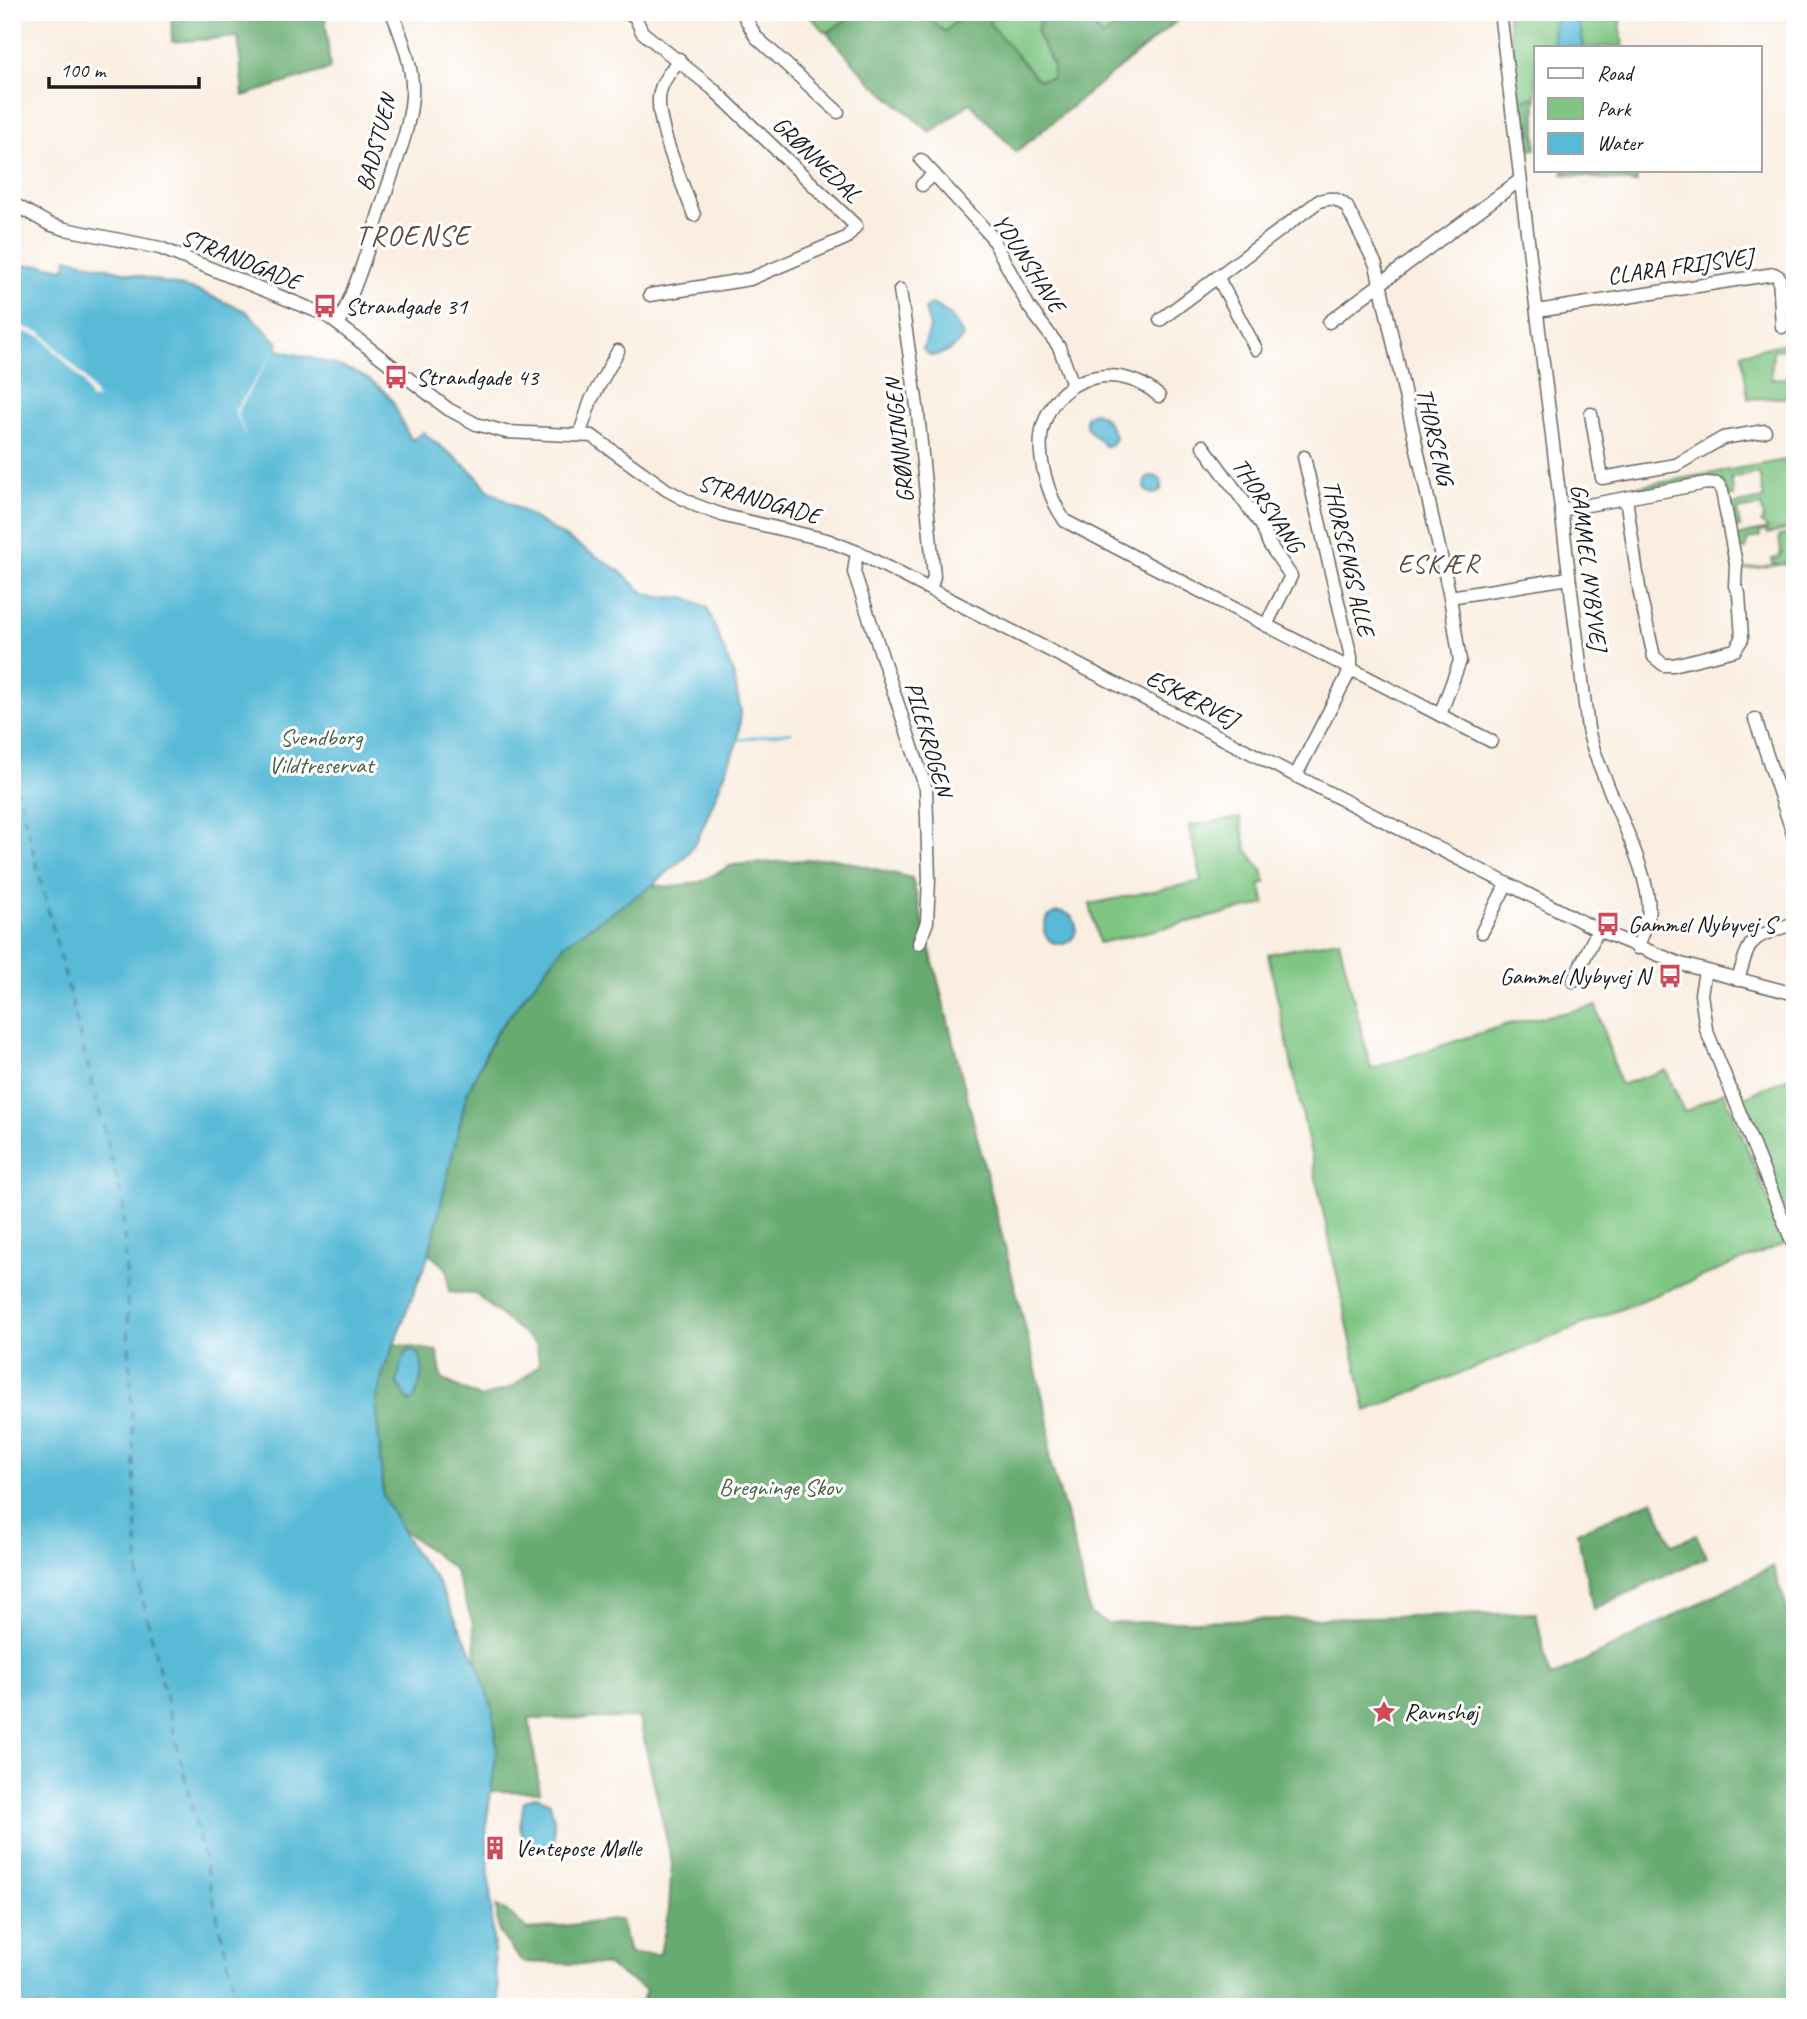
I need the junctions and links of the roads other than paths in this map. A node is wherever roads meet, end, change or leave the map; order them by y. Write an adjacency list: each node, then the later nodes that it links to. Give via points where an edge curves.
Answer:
1 (392, 12): 21 (street, BADSTUEN, via 412,80 412,98 402,144)
2 (619, 12): 5 (street, GRØNNEDAL)
3 (743, 12): 7 (street, GRØNNEDAL, via 756,37)
4 (1500, 12): 10 (street, GAMMEL NYBYVEJ)
5 (633, 14): 6 (street, GRØNNEDAL, via 642,32)
6 (679, 59): 13 (street, via 662,84 660,116); 17 (street, GRØNNEDAL, via 856,226 846,239 750,279)
7 (838, 112)
8 (921, 160): 9 (street, YDUNSHAVE)
9 (934, 174): 11 (street); 25 (street, YDUNSHAVE, via 991,236 1029,307 1059,347)
10 (1520, 180): 15 (street); 18 (street, GAMMEL NYBYVEJ)
11 (922, 185)
12 (12, 203): 21 (street, STRANDGADE, via 65,229 160,248)
13 (694, 215)
14 (1218, 278): 15 (street, THORSENG, via 1330,197 1347,207 1376,265); 19 (street); 23 (street)
15 (1380, 283): 20 (street); 38 (street, THORSENG)
16 (900, 290): 37 (street, GRØNNINGEN, via 919,426 934,576)
17 (650, 295)
18 (1537, 311): 22 (street, CLARA FRIJSVEJ, via 1774,274 1779,277); 34 (street, GAMMEL NYBYVEJ)
19 (1160, 320)
20 (1329, 322)
21 (339, 323): 29 (street, STRANDGADE, via 467,420 506,432)
22 (1782, 327)
23 (1256, 349)
24 (618, 351): 29 (street, via 591,400)
25 (1073, 385): 26 (street, via 1095,376 1119,375 1142,383); 39 (street, via 1049,411 1041,434 1042,458 1065,521)
26 (1159, 396)
27 (1591, 414): 32 (street, via 1602,478)
28 (1765, 430): 32 (street, via 1723,438 1676,465)
29 (580, 433): 35 (street, STRANDGADE, via 603,441 659,485 695,505)
30 (1203, 446): 39 (street, THORSVANG, via 1262,526 1290,576)
31 (1304, 457): 40 (street, THORSENGS ALLE)
32 (1623, 475): 33 (street)
33 (1627, 498): 33 (street, via 1707,483 1720,486 1740,594 1742,639 1735,650 1673,665 1654,657); 34 (street)
34 (1561, 510): 36 (street, GAMMEL NYBYVEJ)
35 (858, 552): 37 (street, ESKÆRVEJ); 50 (street, PILEKROGEN, via 854,572 926,789 929,879 927,922)
36 (1569, 578): 38 (street); 51 (street, GAMMEL NYBYVEJ, via 1592,745 1646,885 1648,917)
37 (931, 587): 44 (street, ESKÆRVEJ)
38 (1450, 597): 41 (street, THORSENG, via 1460,661)
39 (1266, 625): 40 (street)
40 (1351, 669): 41 (street); 44 (street)
41 (1440, 715): 43 (street)
42 (1755, 719): 45 (street)
43 (1491, 741)
44 (1296, 775): 46 (street, ESKÆRVEJ)
45 (1795, 840)
46 (1506, 885): 48 (street, ESKÆRVEJ); 49 (street)
47 (1795, 923): 53 (street, via 1754,937)
48 (1598, 930): 51 (street, ESKÆRVEJ); 54 (street)
49 (1482, 932)
50 (919, 943)
51 (1637, 948): 52 (street, ESKÆRVEJ)
52 (1705, 971): 53 (street, ESKÆRVEJ); 56 (street, via 1700,994 1706,1029)
53 (1738, 980): 55 (street, ESKÆRVEJ)
54 (1573, 981)
55 (1795, 994)
56 (1795, 1249)

